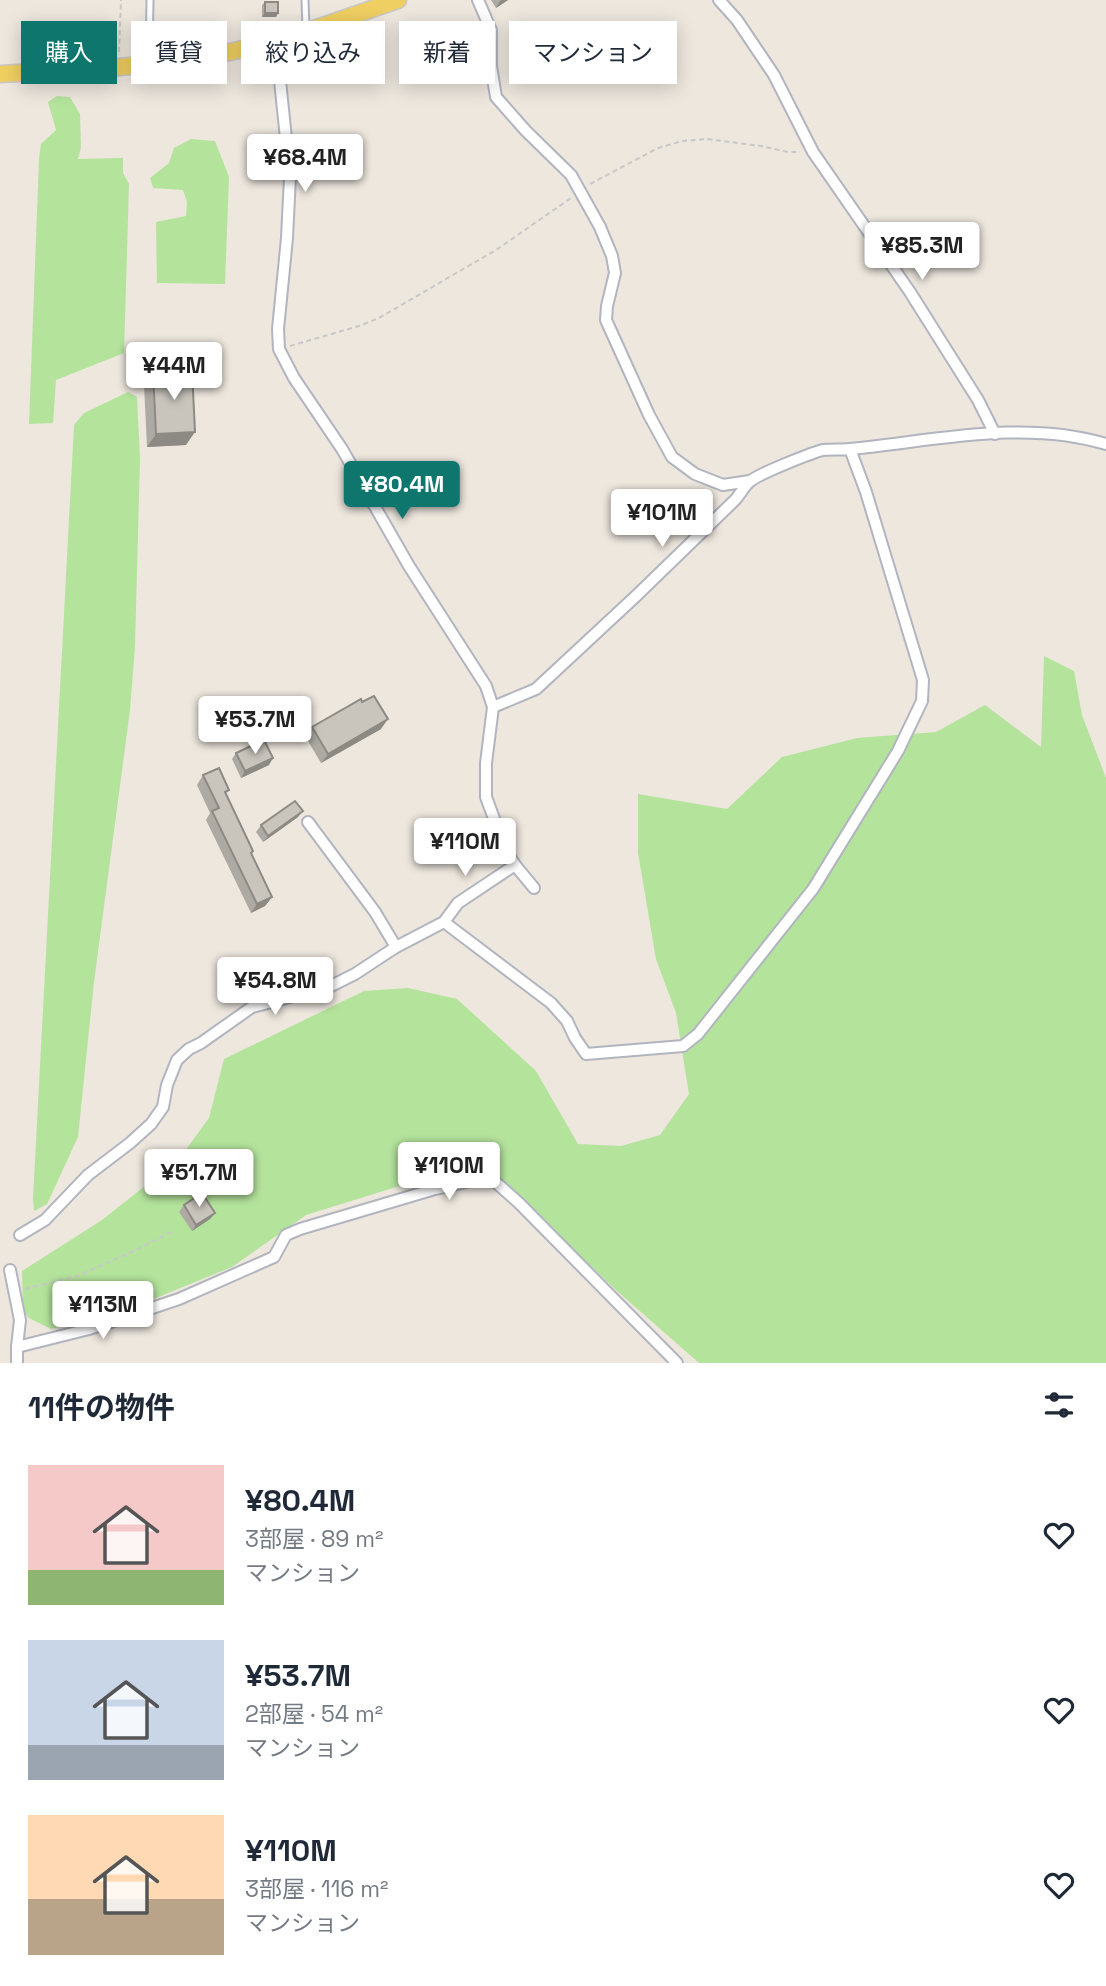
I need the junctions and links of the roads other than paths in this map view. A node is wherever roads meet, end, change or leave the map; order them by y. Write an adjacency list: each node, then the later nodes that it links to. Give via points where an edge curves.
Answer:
1 (150, 0): 6 (lane)
2 (305, 0): 7 (lane)
3 (398, 0): 8 (main road)
4 (478, 0): 15 (street, via 491,30 496,97 571,175 600,227 615,273 606,320 672,457 695,474 723,485)
5 (719, 0): 12 (street, via 774,75 813,152 910,292)
6 (150, 21)
7 (306, 21)
8 (336, 21)
9 (131, 66): 10 (main road)
10 (0, 74)
11 (280, 84): 16 (street, via 290,177 279,349 486,686)
12 (995, 434): 13 (street, via 1040,432); 14 (street)
13 (1106, 444)
14 (849, 449): 15 (street, via 824,450); 20 (street, via 923,680 922,701 898,751 813,889 698,1034 684,1046 586,1054 551,1003)
15 (751, 481): 16 (street, via 536,689)
16 (493, 707): 18 (street, via 486,797)
17 (307, 822): 21 (street)
18 (515, 865): 19 (street); 20 (street, via 458,903)
19 (534, 888)
20 (444, 922): 21 (street)
21 (396, 947): 22 (street, via 331,986 252,1007 189,1049 177,1060 163,1107 150,1124 88,1175 45,1220)
22 (20, 1236)
23 (10, 1270): 24 (street, via 20,1321)
24 (17, 1347): 25 (street); 26 (street, via 179,1299 274,1257 286,1235 300,1229 435,1189 492,1179)
25 (17, 1363)
26 (677, 1363)

